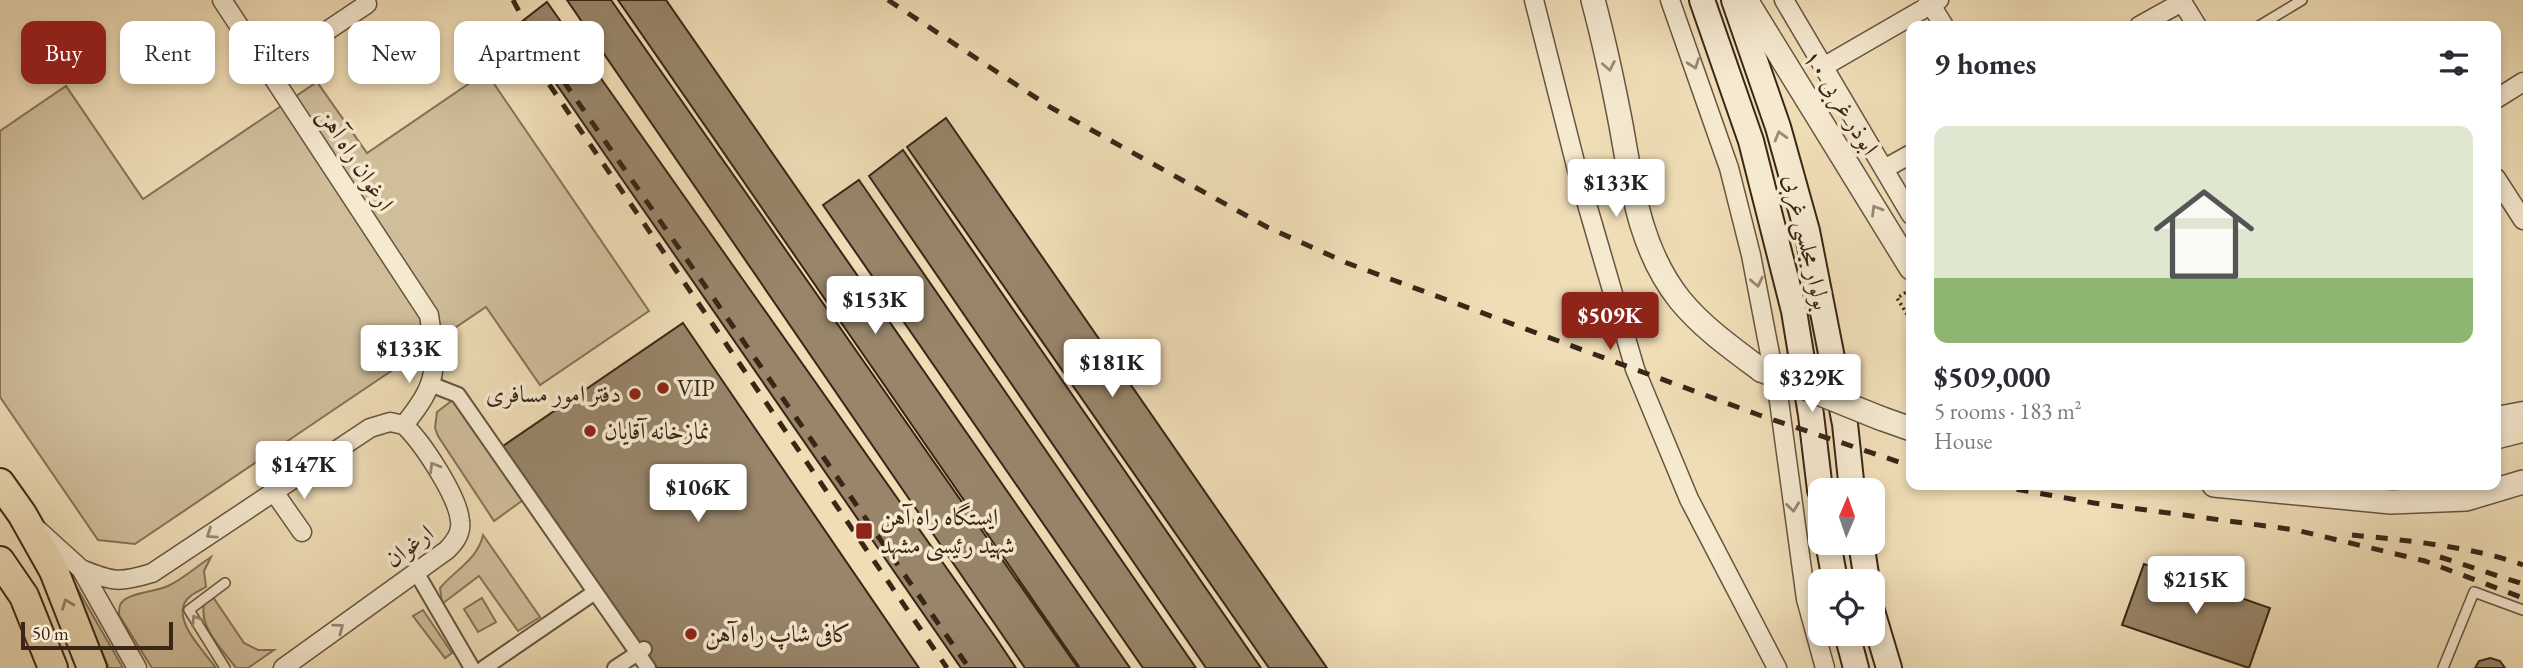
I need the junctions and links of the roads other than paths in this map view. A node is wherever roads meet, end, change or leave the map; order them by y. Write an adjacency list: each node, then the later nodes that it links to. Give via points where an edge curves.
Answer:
1 (222, 0): 27 (street, ارغوان راه آهن, via 429,315 434,351)
2 (365, 0): 17 (street, via 367,4)
3 (1534, 0): 62 (street, via 1635,369 1689,499)
4 (1593, 0): 31 (street, one-way to 31, bridge, via 1636,210 1654,259 1681,300 1721,340 1761,370)
5 (1670, 0): 63 (street, one-way to 63, via 1729,168 1751,255 1779,401 1806,599)
6 (1702, 0): 34 (main road, بولوار مجلسی غربی, via 1751,141 1794,311)
7 (1734, 0): 35 (main road, بولوار مجلسی غربی, one-way to 7, via 1845,424 1807,231 1778,127)
8 (1746, 0): 26 (street, ابوذر غربی ۱۰, one-way to 8)
9 (1784, 0): 18 (street)
10 (2302, 0): 16 (lane)
11 (2181, 1): 14 (street); 15 (street)
12 (1933, 2): 13 (street); 18 (street)
13 (1942, 21)
14 (2147, 21)
15 (2194, 21)
16 (2267, 21)
17 (334, 26)
18 (1823, 67): 22 (street)
19 (2523, 82): 20 (street)
20 (2501, 96)
21 (1906, 157): 22 (street)
22 (1884, 169): 24 (street)
23 (2501, 186): 25 (street)
24 (1906, 206)
25 (2523, 220)
26 (1906, 260)
27 (430, 384): 30 (street, via 424,400); 48 (street, via 458,395)
28 (2523, 411): 29 (street)
29 (2501, 415)
30 (404, 425): 41 (street, via 390,422 370,428); 46 (street, ارغوان, one-way to 30, via 447,550 457,539 461,523 456,504 417,438)
31 (1906, 427)
32 (2523, 430): 33 (street)
33 (2501, 437)
34 (1819, 478)
35 (1851, 478)
36 (2523, 482): 38 (street)
37 (0, 483): 42 (main road)
38 (2501, 489)
39 (2266, 490): 40 (street, via 2391,502 2466,499)
40 (2496, 490)
41 (274, 492): 43 (street); 45 (street, one-way to 45, via 152,573 122,582)
42 (22, 514): 45 (street); 55 (main road, one-way to 42, via 54,571)
43 (302, 532)
44 (0, 561): 54 (main road, via 24,596)
45 (81, 569): 56 (street)
46 (416, 572): 53 (street, ارغوان, one-way to 46); 58 (street)
47 (225, 583): 57 (lane, one-way to 47, via 189,610)
48 (595, 592): 52 (street); 59 (street)
49 (2523, 610): 66 (lane, via 2473,592)
50 (1850, 646): 64 (main road)
51 (1882, 646): 65 (main road)
52 (641, 651): 60 (street); 61 (street)
53 (289, 666)
54 (53, 668)
55 (92, 668)
56 (136, 668)
57 (225, 668)
58 (472, 668)
59 (484, 668)
60 (615, 668)
61 (648, 668)
62 (1777, 668)
63 (1825, 668)
64 (1856, 668)
65 (1889, 668)
66 (2443, 668)

